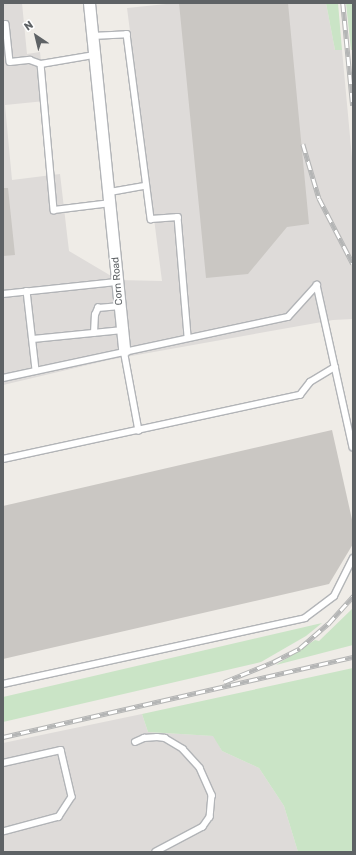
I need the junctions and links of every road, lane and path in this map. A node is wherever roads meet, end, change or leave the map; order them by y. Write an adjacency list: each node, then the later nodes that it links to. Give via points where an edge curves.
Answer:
1 (89, 3): 3 (street, Corn Road)
2 (6, 24): 5 (lane, via 10,62 30,60)
3 (92, 36): 4 (street, Corn Road); 6 (lane, via 127,34)
4 (94, 55): 5 (lane); 7 (street, Corn Road)
5 (41, 64): 8 (lane, via 54,210)
6 (145, 186): 7 (lane); 15 (lane, via 151,219 178,217)
7 (110, 192): 8 (street, Corn Road)
8 (111, 203): 9 (street, Corn Road)
9 (118, 282): 10 (lane); 12 (street, Corn Road)
10 (27, 291): 11 (lane); 16 (lane)
11 (3, 294)
12 (120, 306): 13 (street, Corn Road); 14 (lane, via 98,308)
13 (122, 330): 14 (lane); 17 (street, Corn Road)
14 (94, 333): 16 (lane)
15 (188, 337): 17 (lane); 18 (lane, via 288,316 317,285)
16 (33, 339): 19 (lane)
17 (124, 350): 19 (lane); 21 (lane)
18 (335, 368): 21 (lane, via 310,382 300,395); 22 (lane)
19 (36, 370): 20 (lane)
20 (3, 378)
21 (139, 431): 23 (lane)
22 (353, 447)
23 (3, 459)
24 (353, 558): 25 (lane, via 334,596 305,618)
25 (3, 684)
26 (135, 742): 29 (lane, via 144,738 165,738 183,749 200,768 212,795 210,817 203,827)
27 (3, 763): 28 (lane, via 61,750 72,797 59,817)
28 (3, 832)
29 (156, 852)

